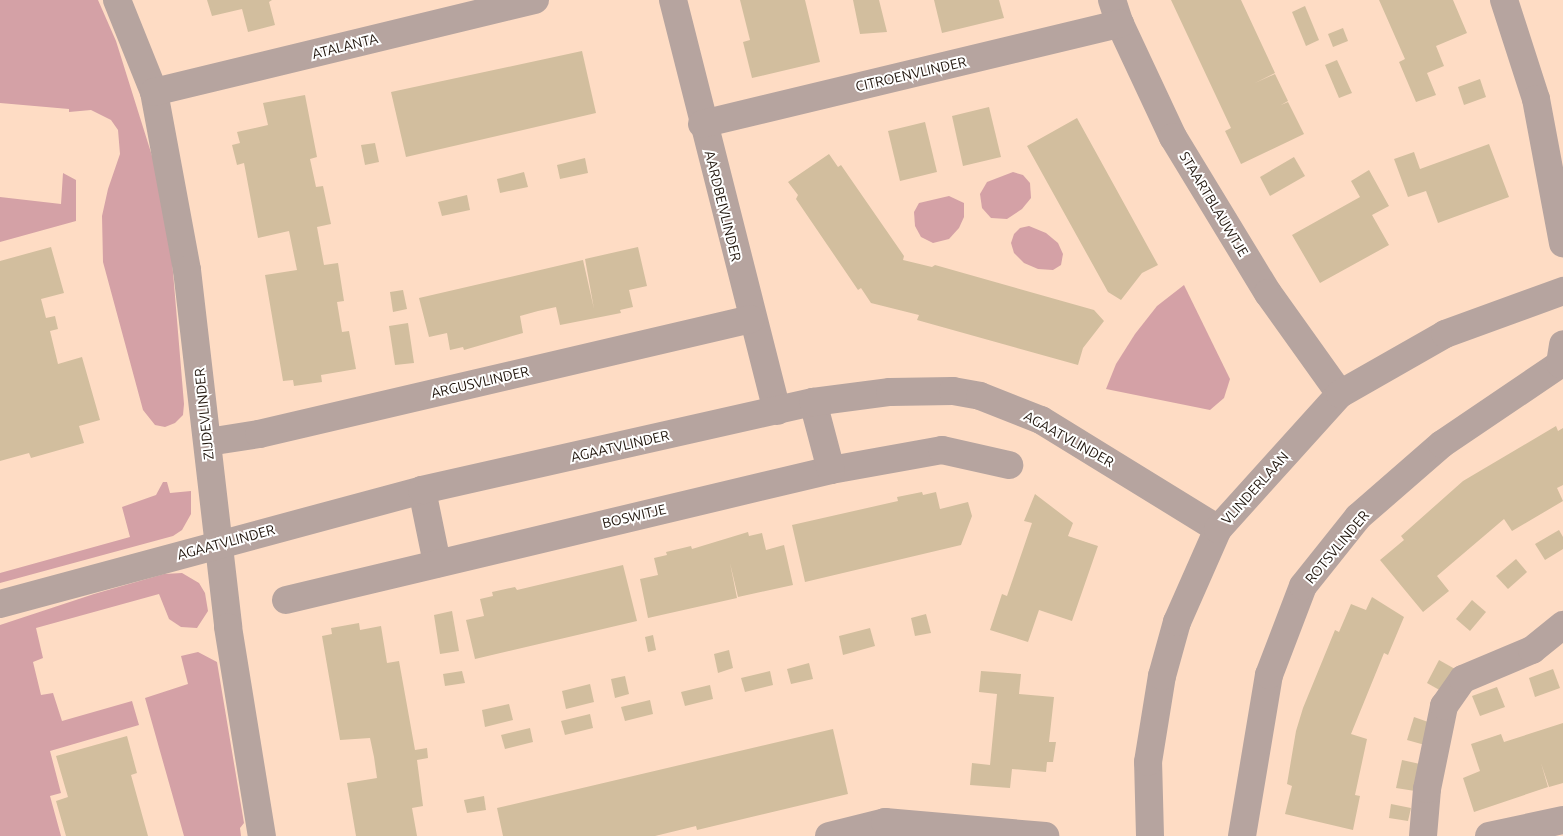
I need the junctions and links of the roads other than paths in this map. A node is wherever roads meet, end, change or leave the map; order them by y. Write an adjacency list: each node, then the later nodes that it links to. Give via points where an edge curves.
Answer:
1 (117, 0): 6 (street, ZIJDEVLINDER)
2 (535, 0): 6 (street, ATALANTA)
3 (673, 0): 7 (street, AARDBEIVLINDER)
4 (1504, 0): 8 (street, via 1536,99)
5 (1116, 12): 7 (street, CITROENVLINDER); 12 (street, STAARTBLAUWTJE, via 1173,137 1220,216)
6 (154, 92): 15 (street, ZIJDEVLINDER, via 187,270)
7 (702, 124): 10 (street, AARDBEIVLINDER)
8 (1563, 243)
9 (1563, 291): 12 (street, VLINDERLAAN, via 1445,334)
10 (751, 319): 14 (street, AARDBEIVLINDER); 15 (street, ARGUSVLINDER, via 259,434)
11 (1563, 344): 30 (street, ROTSVLINDER, via 1560,364 1442,444 1358,517 1303,586 1269,675)
12 (1340, 394): 19 (street, VLINDERLAAN)
13 (814, 402): 14 (street, AGAATVLINDER); 17 (street); 19 (street, AGAATVLINDER, via 921,390 980,396 1041,420)
14 (777, 411): 18 (street, AGAATVLINDER)
15 (208, 442): 20 (street, ZIJDEVLINDER)
16 (1009, 465): 17 (street, BOSWITJE, via 942,450)
17 (831, 470): 21 (street, BOSWITJE)
18 (422, 490): 20 (street, AGAATVLINDER); 21 (street)
19 (1218, 529): 29 (street, VLINDERLAAN, via 1177,622 1162,676 1148,762)
20 (217, 544): 23 (street, AGAATVLINDER); 26 (street, ZIJDEVLINDER)
21 (437, 563): 22 (street, BOSWITJE)
22 (286, 600)
23 (0, 604)
24 (1563, 625): 31 (street, via 1532,650 1463,680 1444,706 1427,789)
25 (1563, 820): 32 (street)
26 (262, 836)
27 (828, 836): 28 (street, via 885,822)
28 (1044, 836)
29 (1150, 836)
30 (1242, 836)
31 (1423, 836)
32 (1489, 836)

